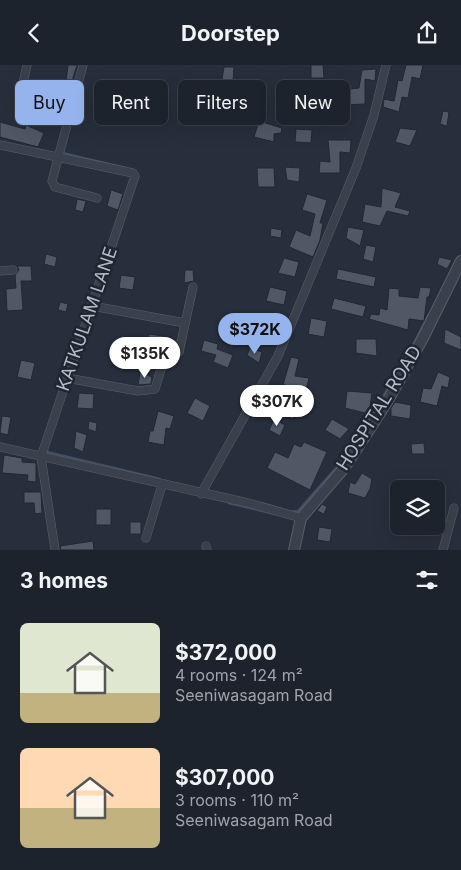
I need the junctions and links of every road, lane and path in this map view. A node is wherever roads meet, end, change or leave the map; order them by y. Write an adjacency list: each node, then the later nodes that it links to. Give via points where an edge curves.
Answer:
1 (27, 65): 4 (street)
2 (83, 65): 5 (street)
3 (386, 65): 20 (street, via 356,168 278,356)
4 (24, 80)
5 (78, 80)
6 (66, 125): 8 (street)
7 (0, 145): 8 (street)
8 (58, 157): 9 (street, via 53,185); 14 (street, KATKULAM LANE, via 133,173 134,181)
9 (97, 198)
10 (461, 261): 22 (street, HOSPITAL ROAD, via 423,339 387,402 345,467)
11 (13, 270): 12 (street)
12 (0, 271)
13 (193, 287): 15 (street)
14 (92, 306): 15 (street); 16 (street, KATKULAM LANE)
15 (185, 323): 16 (street, via 179,352 164,359 155,389 138,391)
16 (67, 378): 18 (street, KATKULAM LANE)
17 (0, 447): 18 (street)
18 (41, 457): 19 (street); 24 (street)
19 (162, 485): 20 (street); 23 (street)
20 (201, 494): 22 (street)
21 (454, 508): 26 (street)
22 (301, 518): 25 (street, HOSPITAL ROAD)
23 (146, 537)
24 (55, 550)
25 (294, 550)
26 (443, 550)

